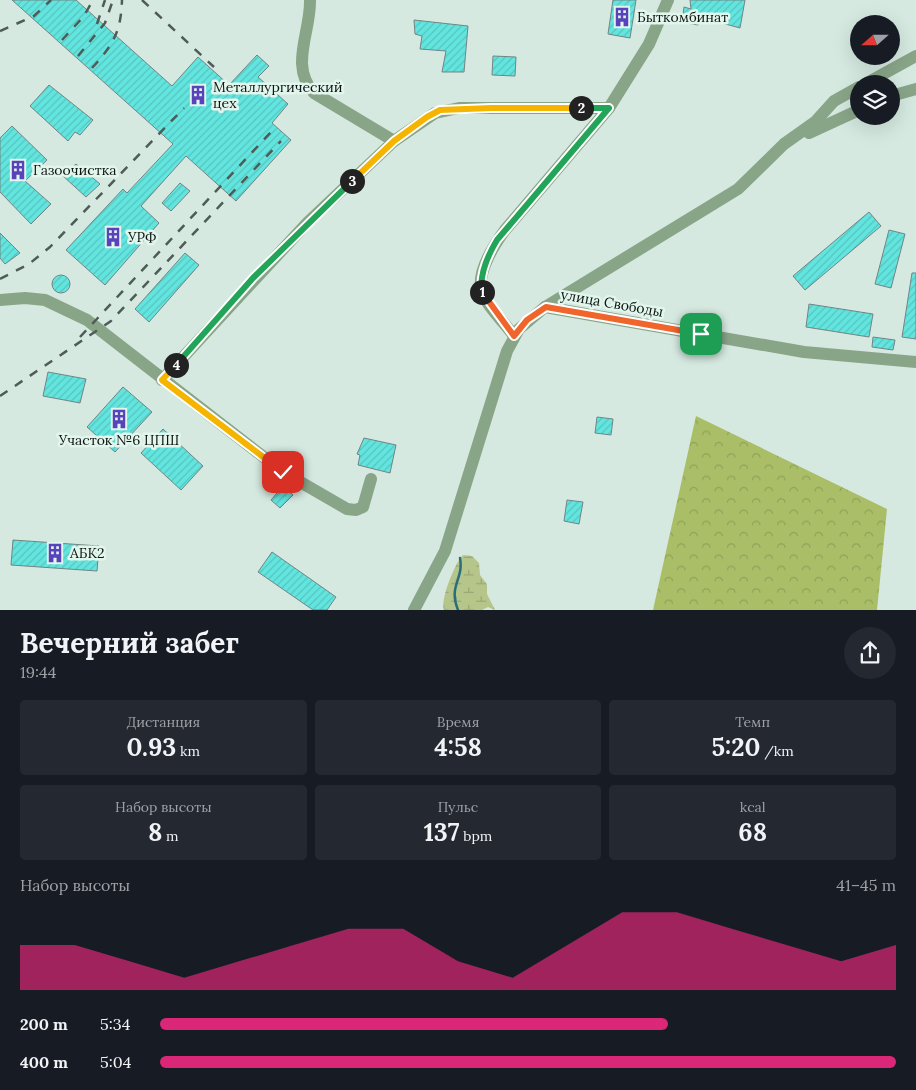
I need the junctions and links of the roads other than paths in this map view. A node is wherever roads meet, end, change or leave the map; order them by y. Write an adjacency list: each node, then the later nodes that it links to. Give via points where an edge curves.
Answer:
1 (310, 0): 10 (street, via 301,62 307,84 314,93)
2 (668, 0): 8 (street, via 649,44)
3 (916, 56): 4 (street)
4 (881, 75)
5 (916, 89): 7 (street)
6 (850, 92): 11 (street, via 834,100 815,122)
7 (900, 93)
8 (609, 108): 10 (street, via 449,109 427,117); 14 (street, via 505,230 491,251 482,277 482,292)
9 (850, 114): 11 (street)
10 (394, 141): 16 (street, via 302,227)
11 (784, 144): 13 (street, via 738,189)
12 (0, 300): 16 (street, via 35,298 76,314 101,329)
13 (546, 307): 14 (street, улица Свободы, via 527,320); 15 (street, улица Свободы, via 804,352)
14 (514, 336): 18 (street, улица Свободы, via 445,552)
15 (916, 362)
16 (162, 380): 17 (street, via 283,472 347,509 363,507)
17 (370, 479)
18 (414, 610)

